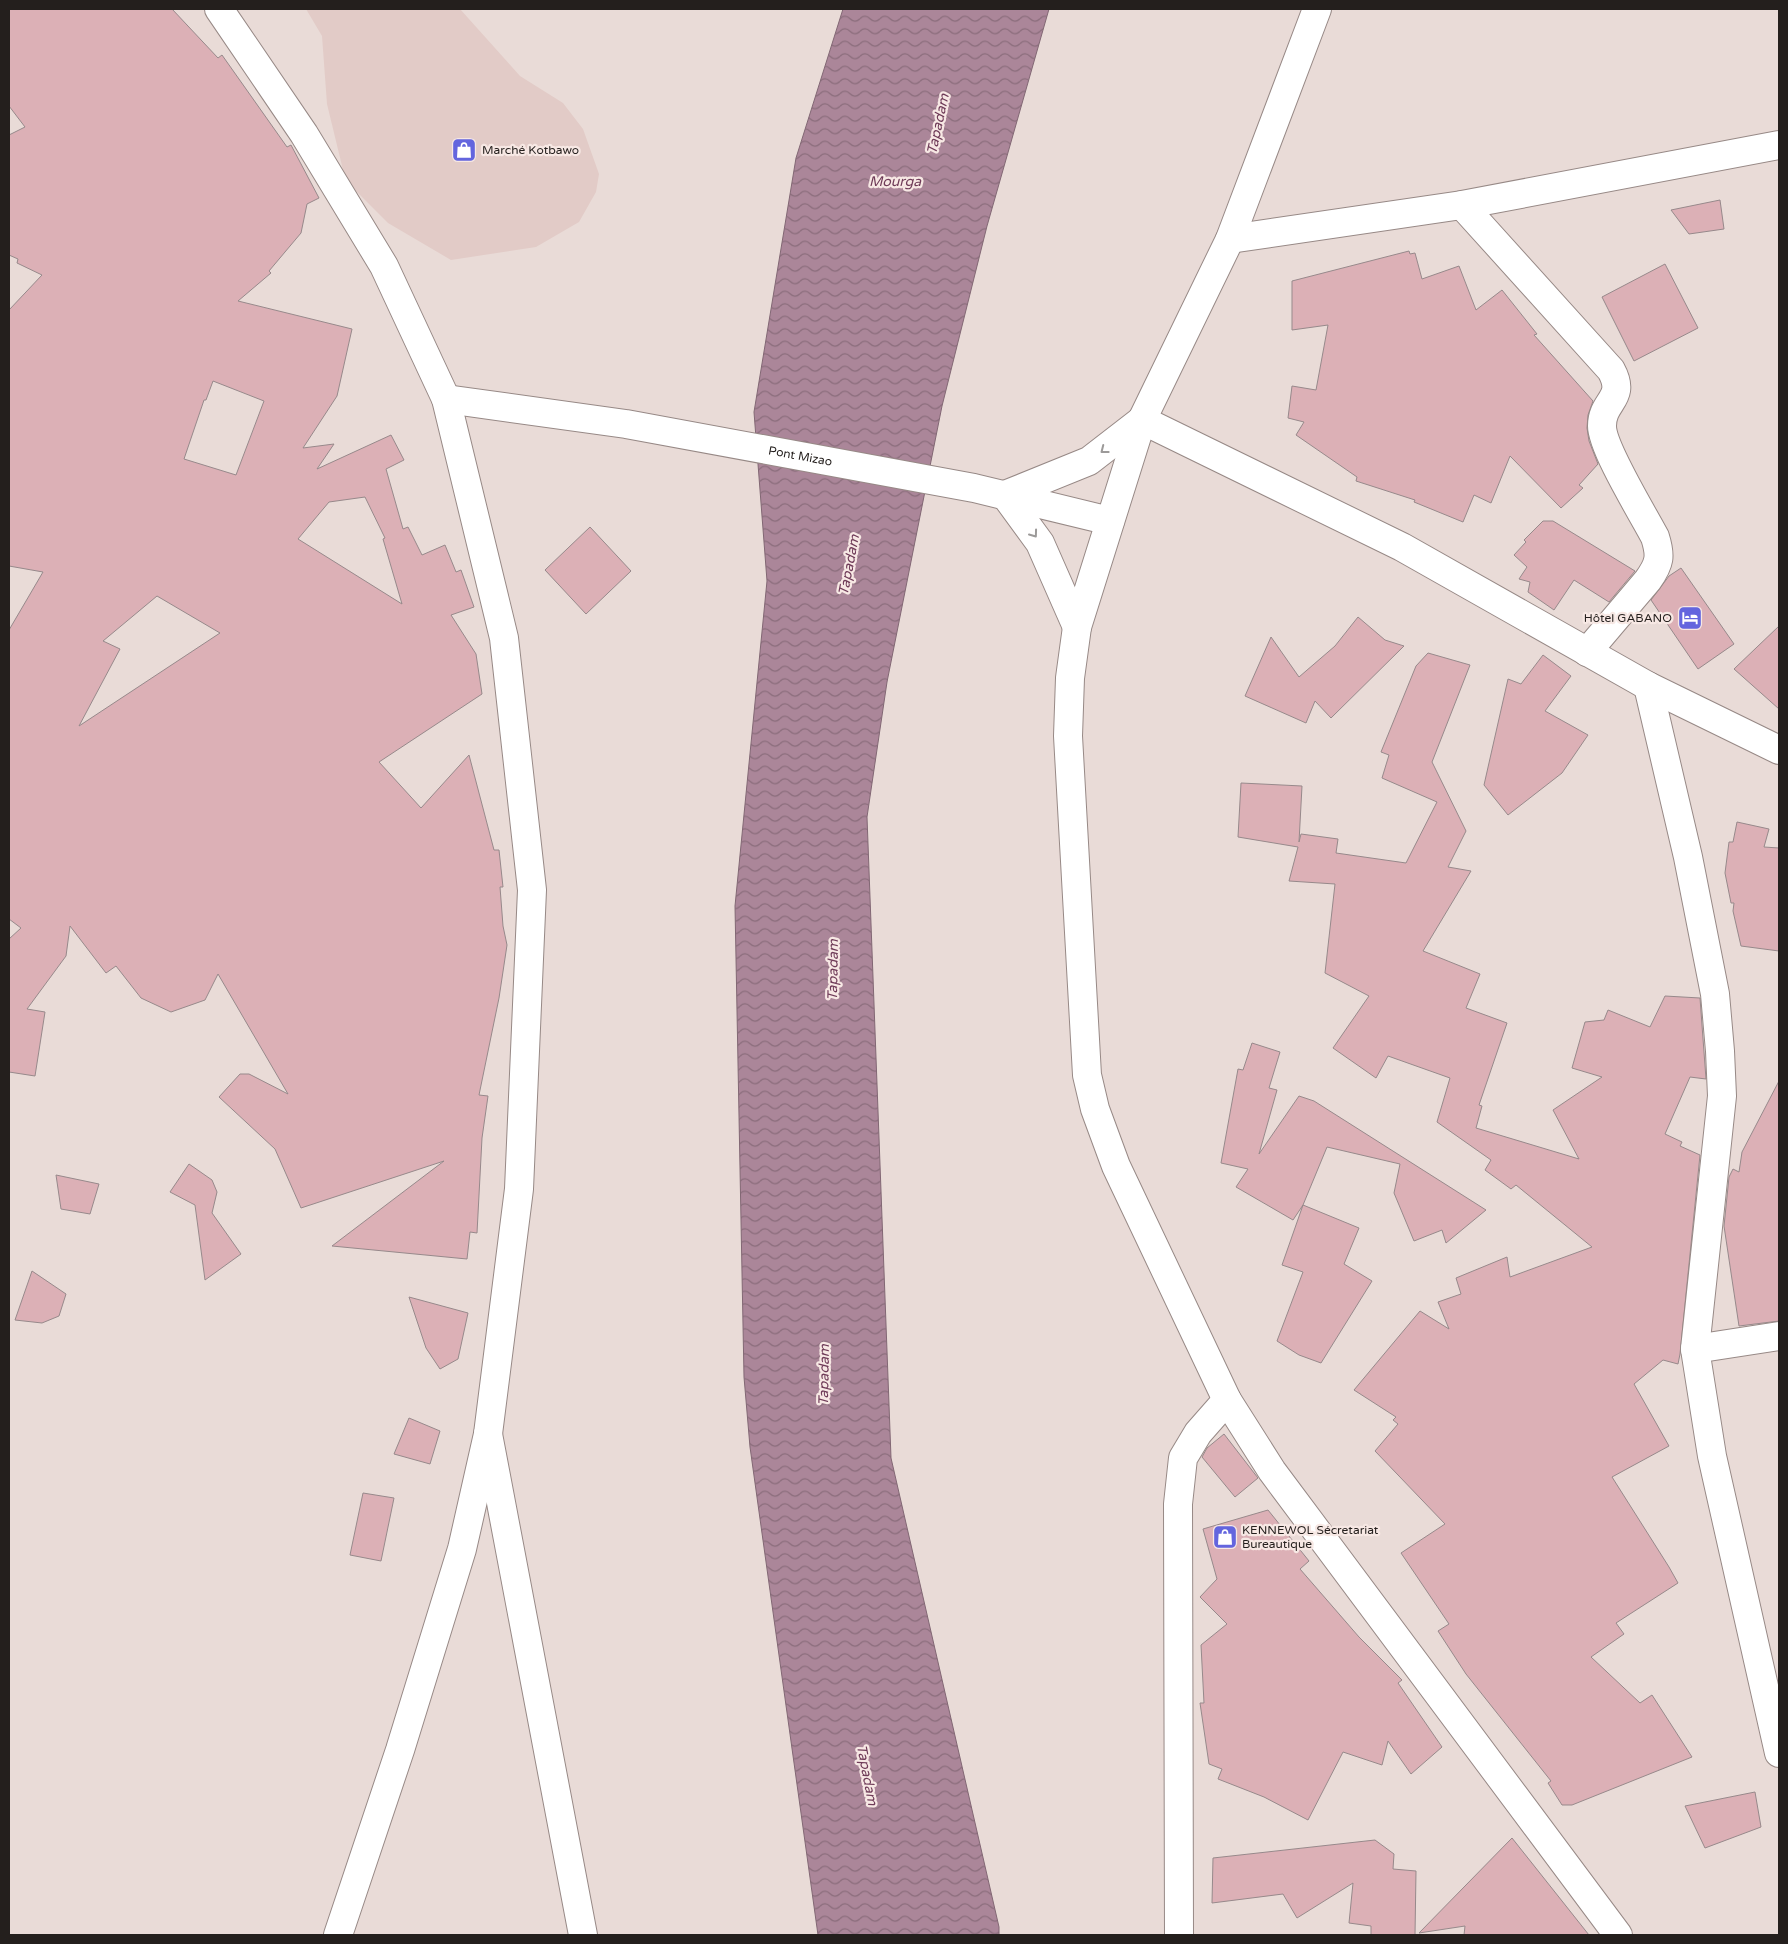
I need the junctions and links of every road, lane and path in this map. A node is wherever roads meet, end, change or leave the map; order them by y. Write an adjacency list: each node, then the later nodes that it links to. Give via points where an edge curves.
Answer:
1 (219, 9): 6 (street, via 304,134 384,266)
2 (1316, 9): 5 (street)
3 (1779, 144): 4 (street)
4 (1462, 205): 5 (street); 11 (street, via 1616,380 1617,393 1603,414 1604,439 1655,537 1659,552 1657,567)
5 (1230, 239): 7 (street)
6 (446, 399): 8 (street, Pont Mizao, via 626,424); 17 (street, via 504,638 532,890 519,1189)
7 (1142, 420): 8 (street, one-way to 8, via 1089,461); 9 (street); 11 (street, via 1402,547)
8 (1005, 495): 9 (street, Pont Mizao); 10 (street, one-way to 10, via 1040,543)
9 (1110, 521): 10 (street)
10 (1077, 627): 16 (street, via 1070,678 1068,736 1087,1075 1095,1109 1116,1166)
11 (1588, 652): 12 (street)
12 (1648, 686): 13 (street); 15 (street, via 1688,858 1715,994 1720,1051 1722,1096)
13 (1779, 750)
14 (1779, 1336): 15 (street)
15 (1695, 1349): 18 (street, via 1712,1456)
16 (1227, 1400): 21 (street, via 1198,1433 1183,1458 1178,1504); 22 (street, via 1272,1471)
17 (488, 1434): 19 (street, via 462,1549); 20 (street)
18 (1779, 1753)
19 (338, 1935)
20 (583, 1935)
21 (1179, 1935)
22 (1618, 1935)

